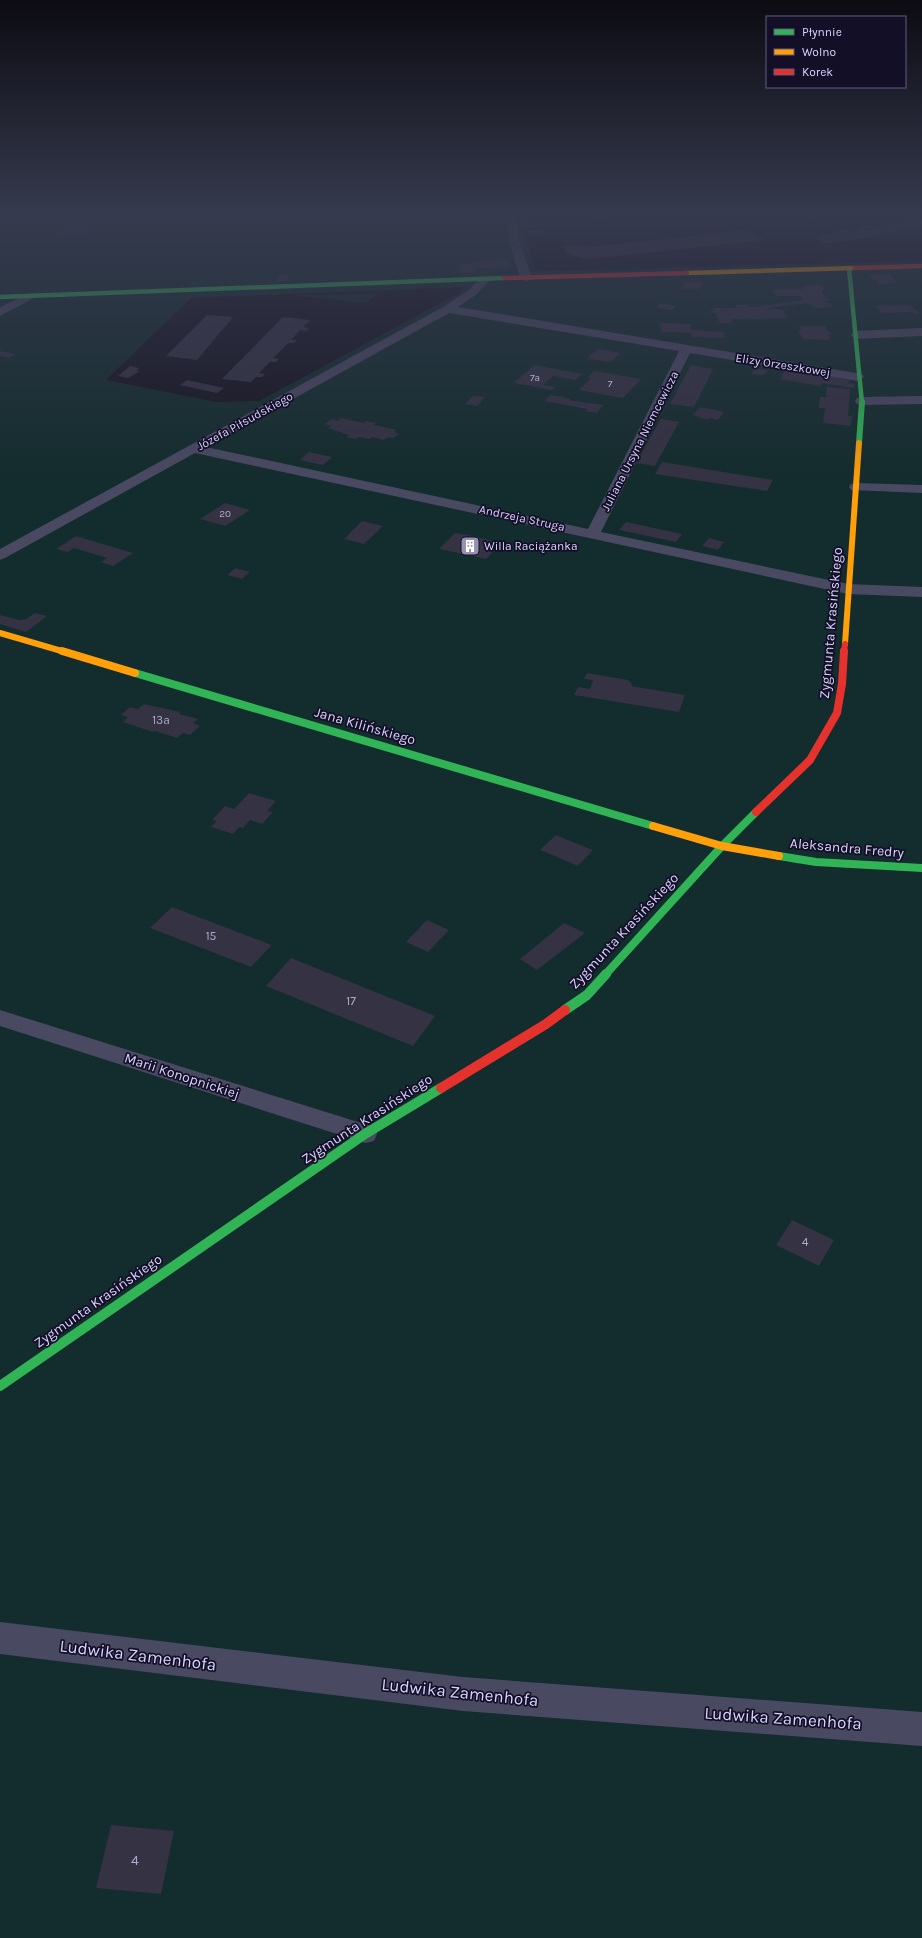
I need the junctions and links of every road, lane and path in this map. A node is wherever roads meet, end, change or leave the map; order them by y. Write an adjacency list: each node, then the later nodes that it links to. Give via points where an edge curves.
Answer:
1 (20, 301): 5 (street)
2 (459, 301): 4 (street, Józefa Piłsudskiego)
3 (853, 301): 7 (street, Zygmunta Krasińskiego)
4 (447, 309): 8 (street, Elizy Orzeszkowej); 12 (street, Józefa Piłsudskiego)
5 (0, 312)
6 (922, 332): 7 (street)
7 (856, 334): 9 (street, Zygmunta Krasińskiego)
8 (686, 349): 9 (street, Elizy Orzeszkowej); 15 (street, Juliana Ursyna Niemcewicza)
9 (858, 377): 11 (street, Zygmunta Krasińskiego)
10 (922, 400): 11 (street)
11 (862, 401): 13 (street, Zygmunta Krasińskiego)
12 (195, 449): 15 (street, Andrzeja Struga); 16 (street, Józefa Piłsudskiego)
13 (856, 487): 14 (street); 17 (street, Zygmunta Krasińskiego)
14 (922, 488)
15 (593, 534): 17 (street, Andrzeja Struga)
16 (0, 555)
17 (848, 589): 18 (street, Andrzeja Struga); 20 (street, Zygmunta Krasińskiego, via 838,713 810,760)
18 (922, 592)
19 (0, 633): 20 (street, Jana Kilińskiego)
20 (722, 846): 21 (street, Aleksandra Fredry, via 816,862); 23 (street, Zygmunta Krasińskiego, via 587,995 546,1024)
21 (922, 868)
22 (0, 1018): 23 (street, Marii Konopnickiej)
23 (365, 1134): 24 (street, Zygmunta Krasińskiego)
24 (0, 1386)
25 (0, 1638): 26 (street, Ludwika Zamenhofa, via 462,1694)
26 (922, 1728)

